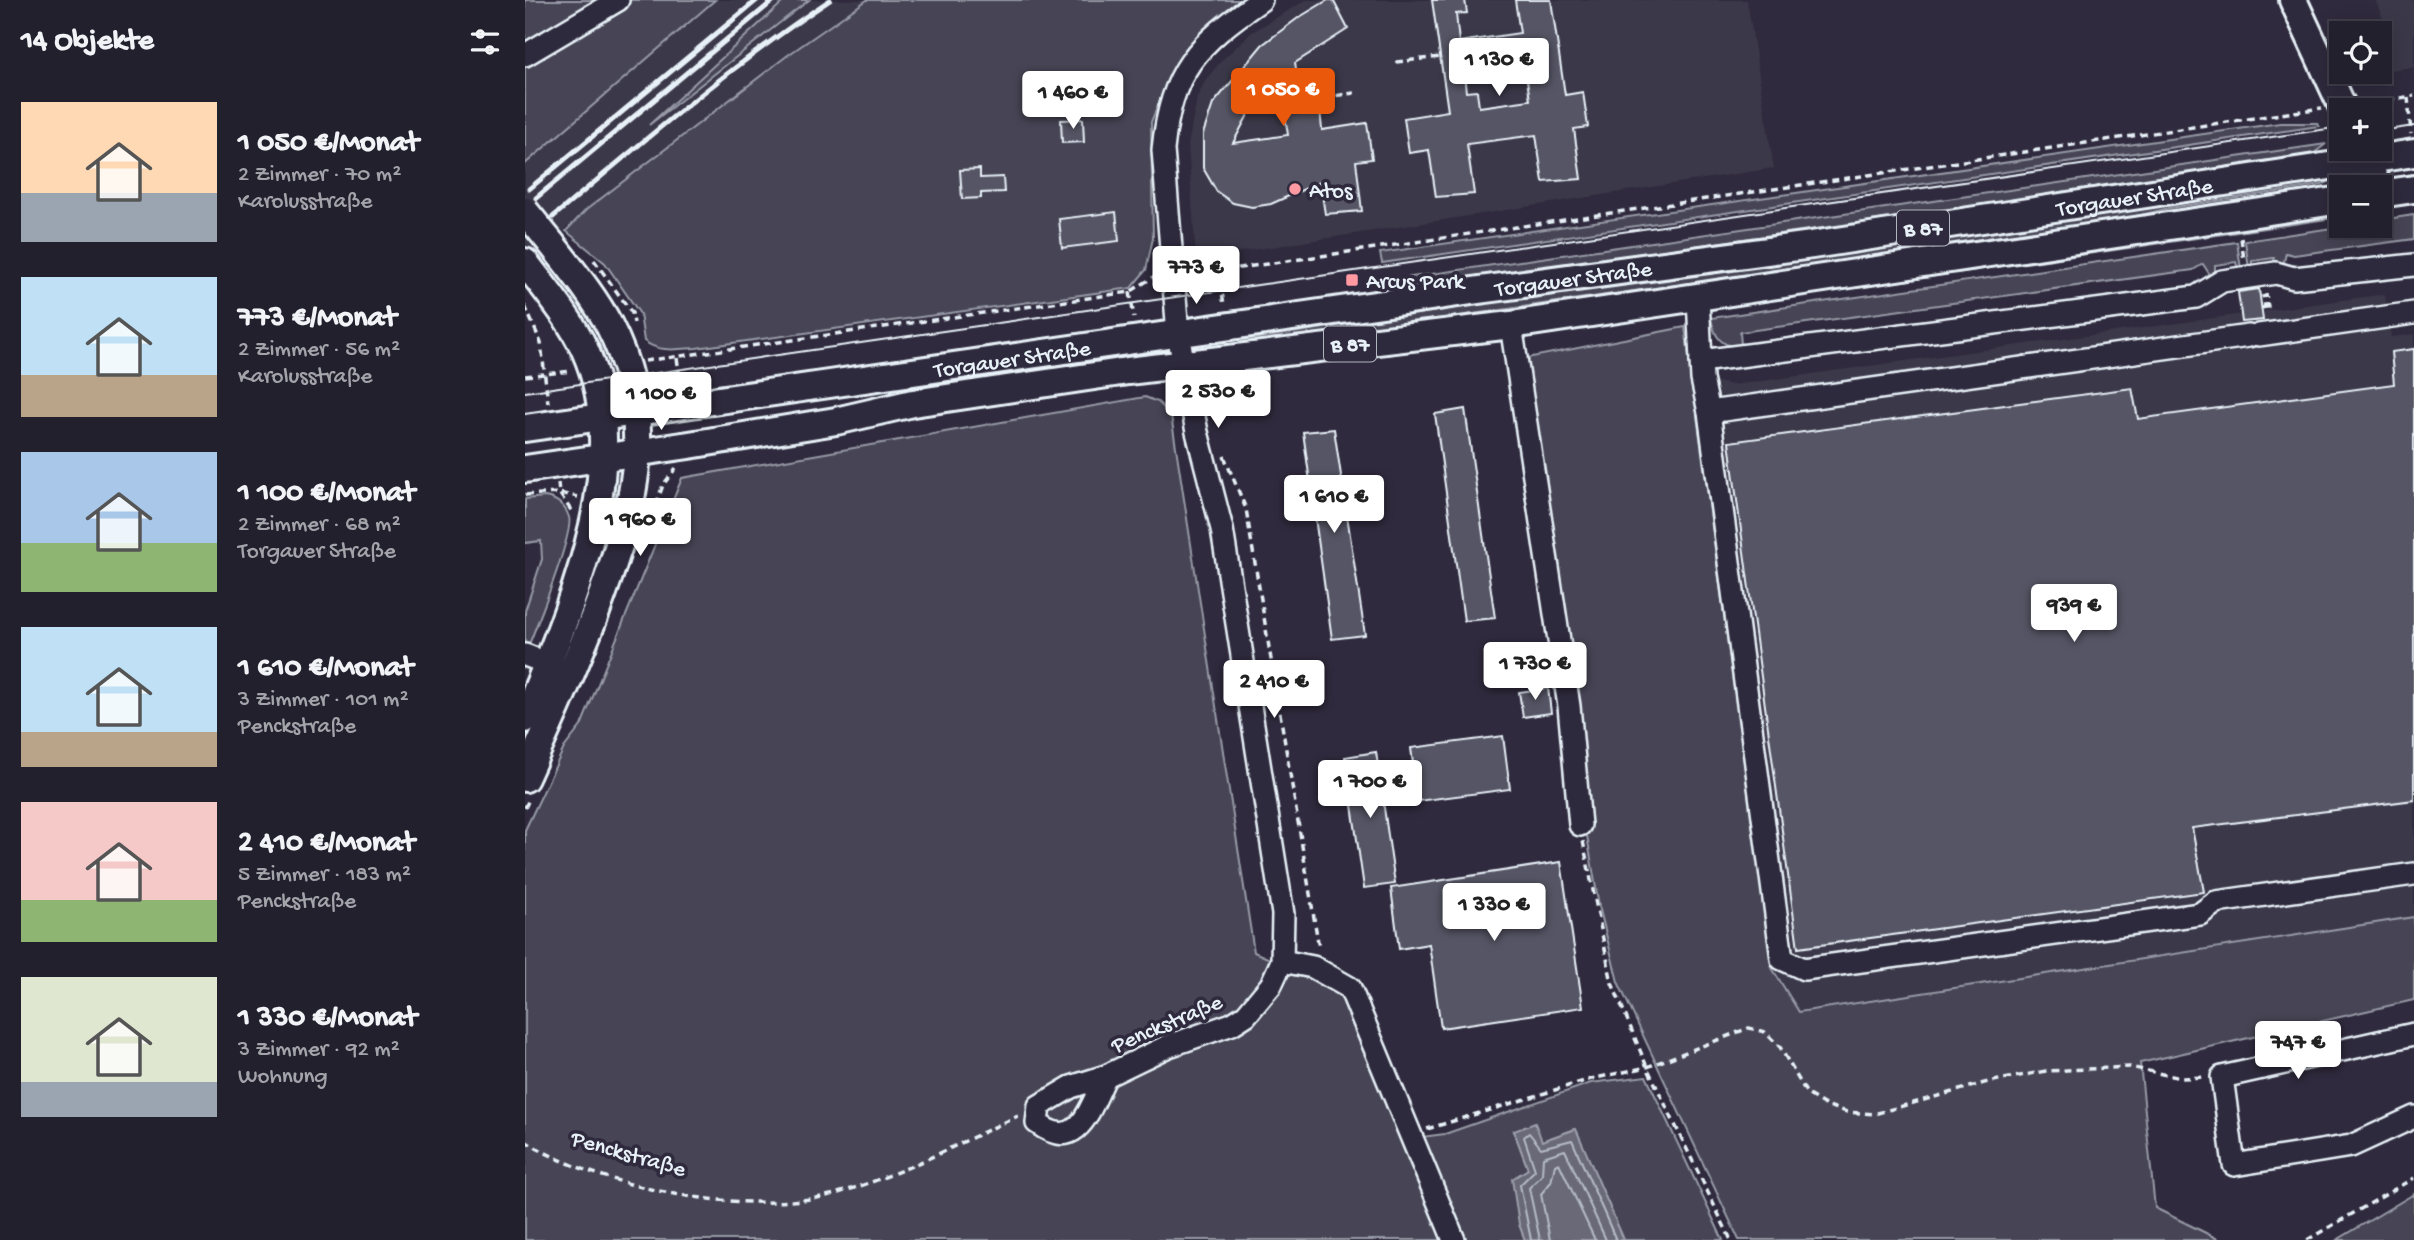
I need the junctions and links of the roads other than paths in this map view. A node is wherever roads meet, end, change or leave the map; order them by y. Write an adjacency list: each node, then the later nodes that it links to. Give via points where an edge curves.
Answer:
1 (618, 0): 4 (street)
2 (1261, 0): 18 (street, Penckstraße, via 1198,50 1177,81 1166,120 1163,150)
3 (2293, 0): 5 (main road)
4 (525, 55)
5 (2338, 98)
6 (2392, 153): 7 (main road, Torgauer Straße / B 87)
7 (2414, 153)
8 (2329, 160): 18 (main road, Torgauer Straße / B 87, via 1812,245)
9 (2414, 189): 10 (main road)
10 (2392, 192)
11 (2329, 202): 15 (main road, Torgauer Straße / B 87)
12 (525, 211): 22 (main road, bridge, via 636,363)
13 (525, 262): 23 (main road, via 585,351)
14 (2414, 264): 20 (street, via 2222,281 2196,297)
15 (1698, 297): 17 (main road, Torgauer Straße / B 87); 20 (street)
16 (2414, 313): 21 (street)
17 (1511, 325): 19 (main road, Torgauer Straße / B 87); 32 (street, via 1569,706)
18 (1178, 334): 19 (street, Penckstraße); 22 (main road, Torgauer Straße / B 87)
19 (1184, 364): 25 (main road, Torgauer Straße / B 87, via 913,403 837,421); 34 (street, Penckstraße, via 1229,566 1283,914)
20 (1702, 370): 21 (street)
21 (1709, 412): 33 (street, via 1783,959 1804,968 1818,967 2200,914 2216,902)
22 (635, 413): 23 (main road, Torgauer Straße / B 87); 25 (main road)
23 (603, 418): 24 (main road, Torgauer Straße / B 87); 26 (main road)
24 (525, 428)
25 (638, 454): 26 (main road, Torgauer Straße / B 87); 29 (main road, via 630,513)
26 (603, 459): 27 (main road, Torgauer Straße / B 87); 28 (main road, via 593,522)
27 (525, 469)
28 (536, 660): 29 (street); 30 (main road)
29 (572, 673): 31 (main road)
30 (525, 719)
31 (525, 778)
32 (1580, 825)
33 (2414, 874)
34 (1282, 961): 36 (street, Penckstraße, via 1271,985 1246,1015); 38 (street, via 1313,967 1350,988)
35 (2414, 1034): 37 (street, via 2222,1077 2234,1165 2351,1146)
36 (1106, 1076): 36 (street, Penckstraße, via 1071,1087 1039,1106 1037,1123 1051,1134 1066,1135 1079,1128)
37 (2414, 1117)
38 (1454, 1240)

